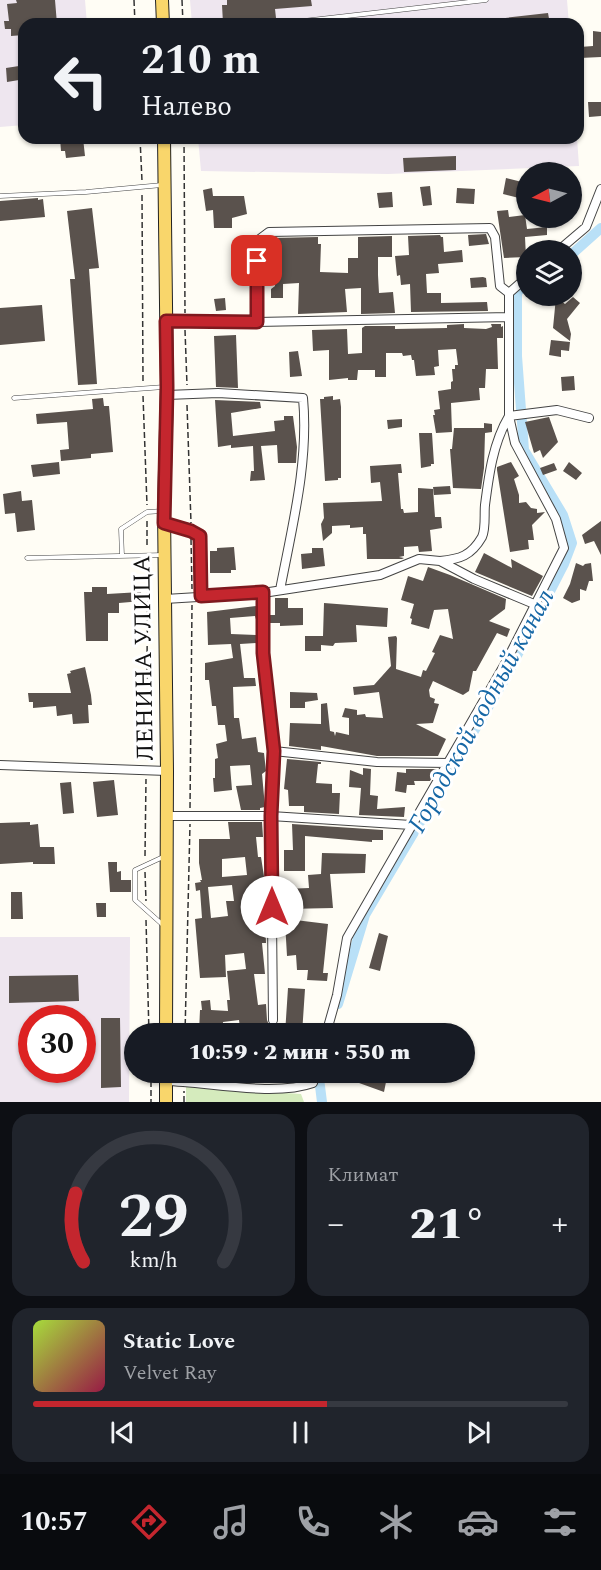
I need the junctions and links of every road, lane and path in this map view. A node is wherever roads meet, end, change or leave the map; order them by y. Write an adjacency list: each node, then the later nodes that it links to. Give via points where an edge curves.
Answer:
1 (134, 0): 5 (path)
2 (162, 0): 6 (main road)
3 (182, 0): 7 (path)
4 (486, 0): 8 (lane)
5 (135, 18)
6 (163, 18)
7 (183, 18)
8 (329, 18)
9 (140, 144): 13 (path)
10 (164, 144): 12 (main road, ЛЕНИНА УЛИЦА)
11 (184, 144): 21 (path)
12 (166, 185): 13 (lane); 20 (main road, ЛЕНИНА УЛИЦА)
13 (142, 186): 15 (lane); 23 (path)
14 (601, 189): 16 (street, via 586,227)
15 (0, 196)
16 (571, 240)
17 (516, 287): 18 (street)
18 (509, 293): 19 (street); 22 (street, via 500,286 495,237 490,228 269,232 257,241)
19 (509, 317): 22 (street); 27 (street)
20 (166, 321): 21 (street); 24 (main road, ЛЕНИНА УЛИЦА)
21 (185, 321): 22 (street); 25 (path)
22 (257, 322)
23 (143, 390): 24 (lane); 26 (lane); 29 (path)
24 (167, 391): 25 (street); 30 (main road, ЛЕНИНА УЛИЦА)
25 (187, 393): 31 (path); 37 (street, via 303,398 306,427)
26 (14, 398)
27 (509, 416): 28 (street, via 557,410); 36 (street, via 499,432 489,474 483,535 469,554); 41 (street, via 515,442 556,519 564,549)
28 (589, 418)
29 (147, 512): 30 (lane); 32 (path); 34 (lane, via 122,529)
30 (164, 517): 31 (lane); 33 (main road, ЛЕНИНА УЛИЦА)
31 (191, 531): 39 (path); 39 (lane, via 200,536)
32 (148, 555): 33 (lane); 34 (lane); 45 (path)
33 (164, 555): 40 (main road, ЛЕНИНА УЛИЦА)
34 (122, 556): 35 (lane)
35 (27, 558)
36 (440, 561): 37 (street, via 419,559 380,575); 41 (street)
37 (280, 590): 38 (street)
38 (263, 592): 39 (street); 42 (street, via 263,653)
39 (196, 596): 40 (street); 47 (path)
40 (165, 599): 46 (main road, ЛЕНИНА УЛИЦА)
41 (534, 603): 43 (street, via 506,662)
42 (274, 751): 43 (street, via 377,762); 49 (street)
43 (448, 763): 50 (street)
44 (0, 765): 45 (street)
45 (146, 770): 46 (street); 52 (path)
46 (167, 771): 48 (main road, ЛЕНИНА УЛИЦА)
47 (190, 815): 48 (street); 49 (street); 58 (path)
48 (166, 816): 51 (main road, ЛЕНИНА УЛИЦА)
49 (271, 816): 50 (street); 55 (street)
50 (411, 825): 59 (street, via 347,938)
51 (166, 856): 52 (lane); 54 (main road, ЛЕНИНА УЛИЦА)
52 (145, 865): 53 (path); 53 (lane, via 135,870 135,900)
53 (146, 909): 54 (lane); 56 (path)
54 (166, 927): 57 (main road, ЛЕНИНА УЛИЦА)
55 (273, 1020)
56 (149, 1023)
57 (166, 1023)
58 (185, 1023)
59 (329, 1023)
60 (151, 1083): 64 (path)
61 (166, 1083): 65 (main road)
62 (211, 1083): 63 (street, via 299,1088)
63 (313, 1083)
64 (151, 1102)
65 (166, 1102)

